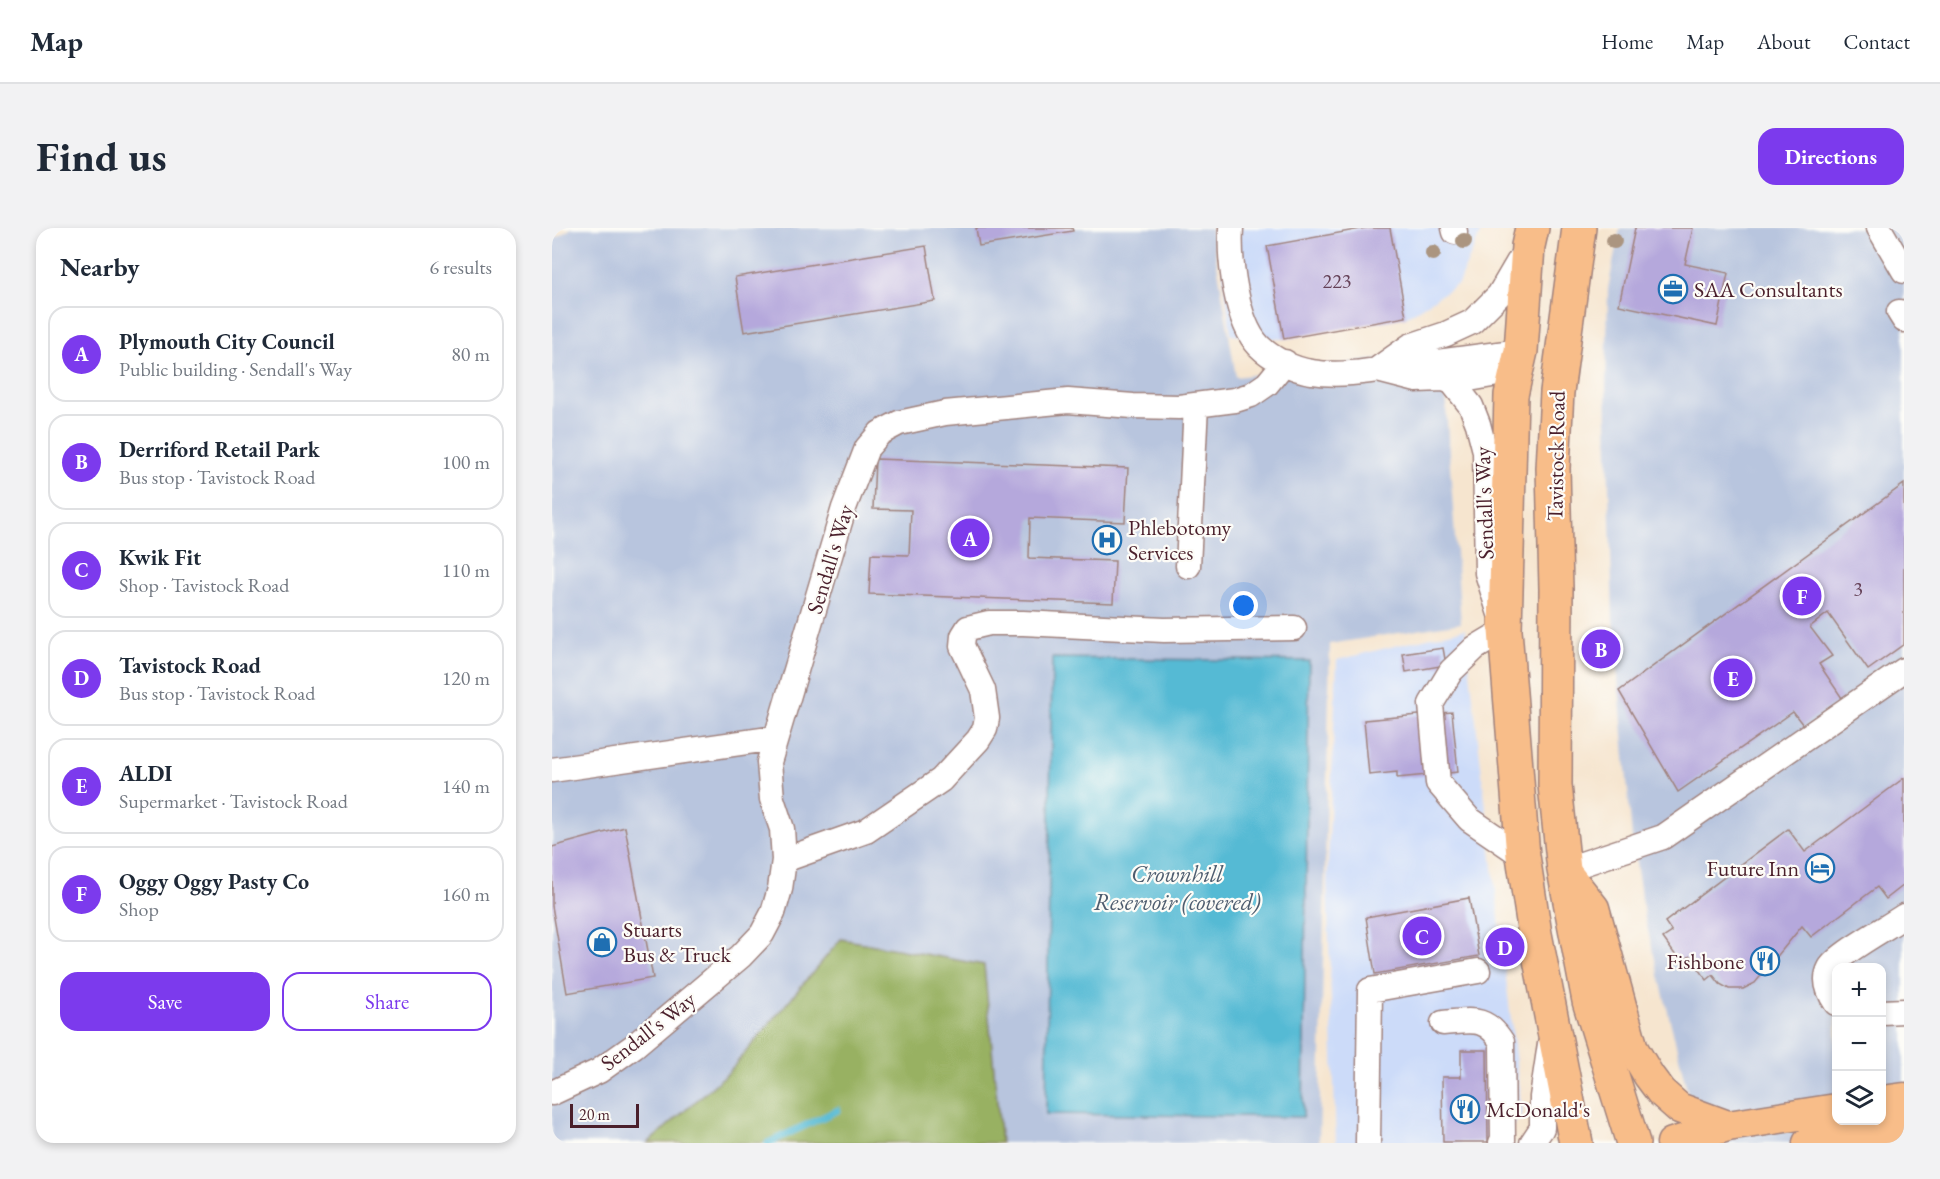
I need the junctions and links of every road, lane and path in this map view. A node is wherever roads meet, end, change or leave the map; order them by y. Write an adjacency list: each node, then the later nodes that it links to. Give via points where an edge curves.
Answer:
1 (1231, 228): 8 (street, via 1238,298 1248,329 1258,345)
2 (1571, 228): 7 (highway, via 1546,328)
3 (1579, 228): 9 (highway, Tavistock Road)
4 (1879, 228): 6 (street)
5 (1527, 234): 7 (highway, Tavistock Road); 10 (street, via 1499,296 1472,322 1410,346)
6 (1904, 271)
7 (1521, 351): 9 (highway); 10 (street); 11 (street, via 1498,374); 15 (highway, Tavistock Road, via 1511,395)
8 (1285, 362): 10 (street, via 1311,372); 12 (street, Sendall's Way, via 1267,384 1251,395)
9 (1560, 363): 21 (highway, Tavistock Road, via 1553,468 1555,785)
10 (1377, 369): 11 (street, via 1416,381)
11 (1452, 382): 15 (street, Sendall's Way, via 1471,406 1485,451 1487,573)
12 (1196, 405): 13 (street); 17 (street, Sendall's Way, via 1068,401 945,413 899,423 880,433 867,448 844,508)
13 (1188, 566)
14 (1294, 628): 20 (street, via 1164,630 1023,622 968,628 962,646 982,690 987,718 978,740 941,780 866,831)
15 (1505, 630): 19 (highway, Tavistock Road); 19 (street, via 1474,648 1451,671 1431,704 1438,783 1469,819)
16 (1904, 670): 21 (street, via 1663,837)
17 (775, 738): 18 (street); 20 (street, Sendall's Way, via 769,762)
18 (552, 770)
19 (1522, 856): 36 (highway, Tavistock Road, via 1553,1027)
20 (784, 860): 30 (street, Sendall's Way, via 773,913 762,934 741,956 634,1046 599,1071)
21 (1564, 870): 34 (main road, via 1594,908 1633,1049 1649,1076 1679,1108); 39 (highway, Tavistock Road, via 1589,1001)
22 (1904, 916): 23 (street)
23 (1835, 963)
24 (1832, 966): 26 (street, via 1827,981)
25 (1478, 972): 37 (street, via 1370,990)
26 (1832, 998)
27 (1904, 1011): 28 (street)
28 (1886, 1012)
29 (1443, 1023): 38 (street, via 1479,1020 1502,1042)
30 (552, 1092)
31 (1904, 1098): 32 (main road)
32 (1886, 1100)
33 (1832, 1110): 34 (main road)
34 (1728, 1126): 40 (main road)
35 (1904, 1127): 41 (main road, via 1840,1134)
36 (1559, 1138)
37 (1368, 1143)
38 (1501, 1143)
39 (1634, 1143)
40 (1672, 1143)
41 (1808, 1143)

